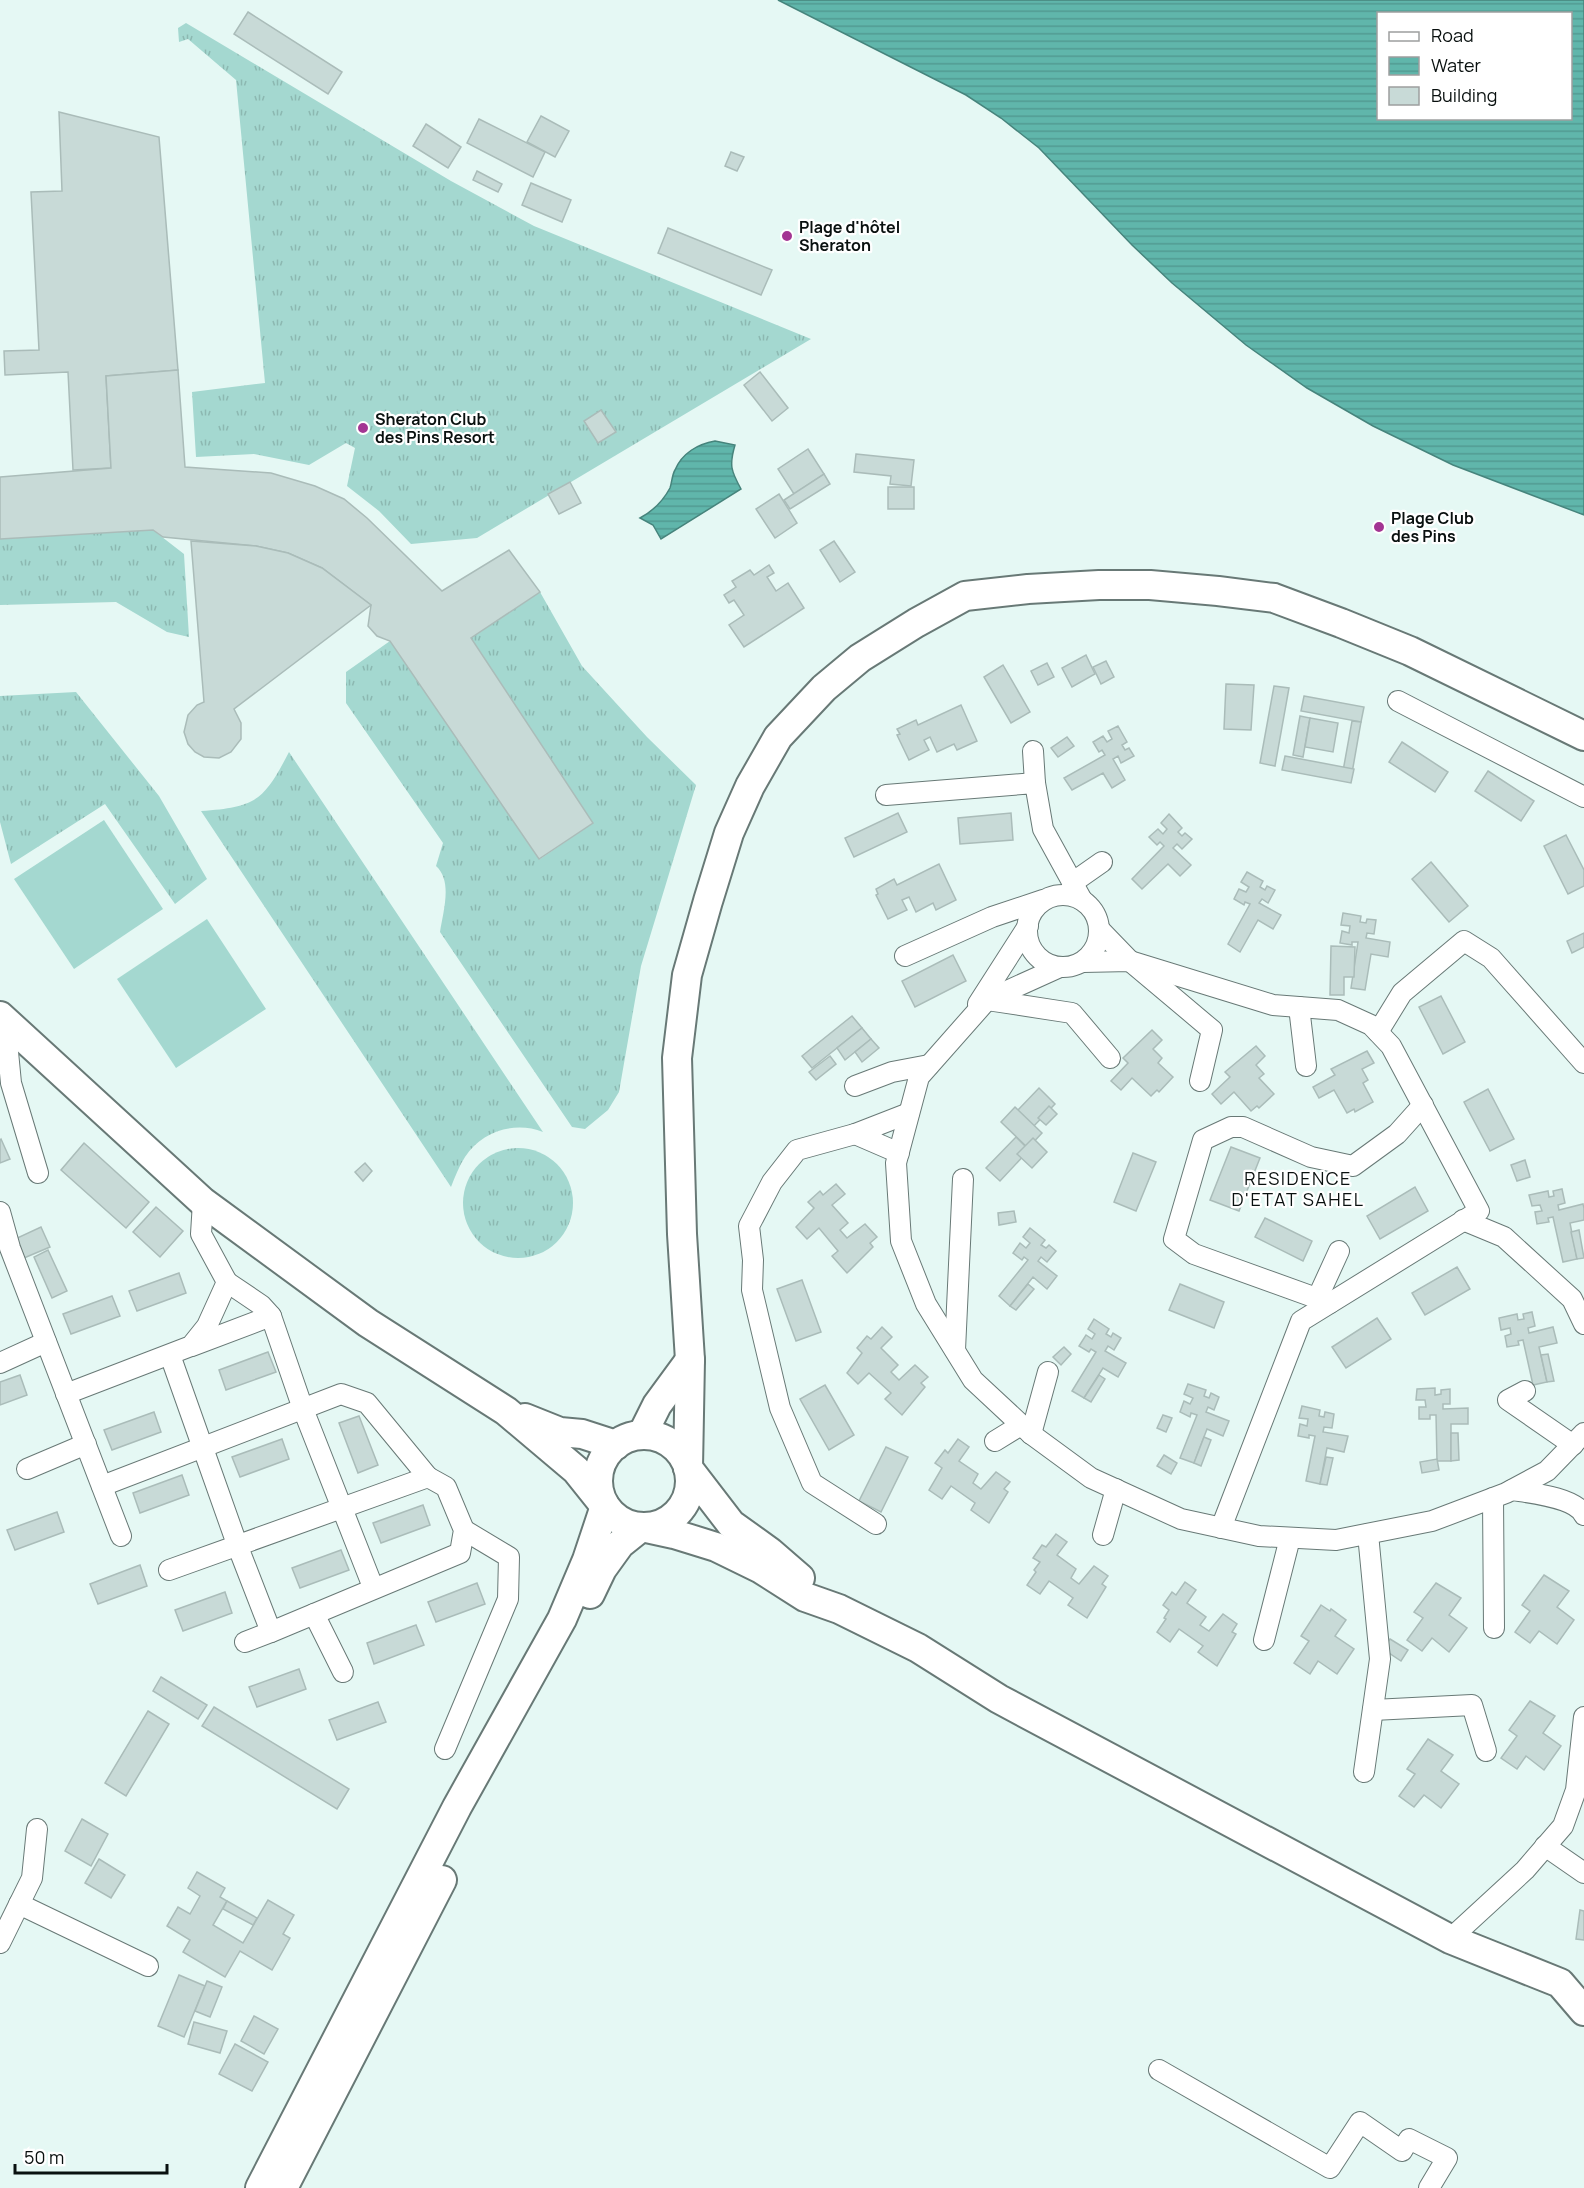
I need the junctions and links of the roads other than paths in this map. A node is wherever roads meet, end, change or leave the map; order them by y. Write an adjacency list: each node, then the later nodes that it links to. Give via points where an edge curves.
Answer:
1 (1398, 701): 6 (street)
2 (1584, 736): 47 (main road, via 1410,651 1274,598 1229,593 1140,585 1028,589 965,596 860,658 824,688 778,737 750,786 729,833 687,975 676,1058)
3 (1033, 751): 4 (street)
4 (1035, 783): 5 (street); 8 (street, via 1043,829)
5 (886, 795)
6 (1584, 797)
7 (1101, 862): 8 (street)
8 (1072, 883): 10 (street)
9 (1048, 898): 10 (street, via 1059,895); 11 (street, via 1038,905); 13 (street, via 992,917)
10 (1082, 900): 12 (street, via 1097,918)
11 (1028, 926): 16 (street, via 1028,937 1039,958); 20 (street)
12 (1100, 930): 14 (street); 15 (street, via 1095,948)
13 (905, 957)
14 (1131, 961): 15 (street); 18 (street, via 1273,1005); 26 (street, via 1212,1030)
15 (1083, 962): 16 (street)
16 (1060, 967): 17 (street)
17 (987, 1000): 20 (street); 22 (street, via 1072,1012)
18 (1299, 1007): 21 (street, via 1338,1010); 25 (street)
19 (3, 1018): 32 (street, via 11,1083); 34 (main road)
20 (965, 1024): 24 (street)
21 (1378, 1032): 23 (street, via 1402,993 1464,941 1491,958); 28 (street, via 1391,1046)
22 (1110, 1058)
23 (1584, 1063)
24 (929, 1065): 27 (street, via 892,1072); 29 (street, via 919,1077)
25 (1306, 1066)
26 (1200, 1081)
27 (855, 1086)
28 (1423, 1105): 36 (street, via 1479,1210); 40 (street, via 1397,1134 1353,1166 1311,1157 1243,1127 1231,1127 1203,1140 1174,1239 1194,1254)
29 (909, 1113): 30 (street); 31 (street)
30 (855, 1134): 31 (street); 70 (street, via 797,1150 772,1182 749,1226 752,1290 780,1408 812,1483)
31 (899, 1153): 45 (street, via 896,1163 901,1241 926,1304)
32 (38, 1173)
33 (963, 1179): 45 (street)
34 (202, 1202): 39 (street, via 201,1234); 53 (main road, via 368,1323)
35 (0, 1212): 37 (street)
36 (1463, 1220): 40 (street); 42 (street, via 1504,1237 1572,1299)
37 (5, 1250): 43 (street)
38 (1339, 1251): 40 (street)
39 (227, 1282): 41 (street); 44 (street, via 207,1326)
40 (1323, 1301): 72 (street, via 1301,1321)
41 (271, 1316): 44 (street); 52 (street)
42 (1584, 1324)
43 (46, 1342): 48 (street); 51 (street)
44 (191, 1347): 46 (street)
45 (955, 1350): 54 (street, via 973,1380)
46 (170, 1355): 51 (street); 59 (street)
47 (690, 1360): 56 (main road); 60 (main road)
48 (0, 1363)
49 (1048, 1372): 54 (street)
50 (1526, 1391): 55 (street, via 1508,1400)
51 (66, 1394): 58 (street)
52 (303, 1408): 59 (street); 62 (street, via 341,1394 367,1403); 68 (street)
53 (506, 1411): 56 (main road, via 560,1432); 67 (main road, via 576,1470)
54 (1026, 1430): 57 (street); 64 (street, via 1091,1478)
55 (1578, 1439): 65 (street, via 1547,1471)
56 (629, 1440): 60 (main road, via 657,1437 682,1455); 67 (main road, via 606,1454 601,1466 599,1492)
57 (995, 1442)
58 (86, 1444): 61 (street); 63 (street)
59 (202, 1447): 63 (street); 78 (street)
60 (688, 1468): 71 (main road, via 690,1483 680,1510 669,1520); 81 (main road, via 731,1524)
61 (27, 1469)
62 (428, 1477): 68 (street); 73 (street, via 446,1487)
63 (102, 1486): 76 (street)
64 (1116, 1489): 72 (street, via 1181,1519); 75 (street)
65 (1512, 1490): 66 (street); 69 (street, via 1552,1497 1581,1508)
66 (1493, 1498): 74 (street, via 1432,1521); 83 (street)
67 (605, 1505): 71 (main road, via 626,1524); 103 (main road, via 562,1618 457,1807)
68 (342, 1508): 78 (street); 80 (street)
69 (1584, 1515)
70 (876, 1524)
71 (641, 1527): 81 (main road, via 716,1547 805,1597); 104 (main road, via 620,1544 602,1569)
72 (1221, 1528): 77 (street)
73 (464, 1530): 80 (street, via 460,1553); 90 (street, via 509,1557 508,1599)
74 (1368, 1534): 77 (street, via 1335,1540); 88 (street, via 1380,1659)
75 (1103, 1535)
76 (121, 1536)
77 (1290, 1538): 85 (street)
78 (238, 1547): 79 (street); 84 (street)
79 (169, 1570)
80 (373, 1587): 82 (street)
81 (839, 1609): 98 (main road, via 918,1648 1010,1705)
82 (314, 1614): 84 (street); 87 (street)
83 (1494, 1628)
84 (271, 1632): 86 (street)
85 (1264, 1640)
86 (245, 1642)
87 (343, 1672)
88 (1373, 1710): 91 (street, via 1472,1705); 93 (street)
89 (1584, 1717): 92 (street)
90 (446, 1749)
91 (1486, 1751)
92 (1582, 1764): 95 (street, via 1563,1826)
93 (1364, 1772)
94 (37, 1829): 97 (street, via 32,1878)
95 (1545, 1846): 96 (street); 98 (street, via 1525,1870)
96 (1584, 1873)
97 (19, 1904): 99 (street); 100 (street)
98 (1450, 1939): 101 (main road, via 1560,1983)
99 (0, 1943)
100 (148, 1966)
101 (1584, 2011)
102 (1159, 2070): 105 (street, via 1330,2168 1360,2122 1402,2151 1410,2139 1447,2158)
103 (260, 2188)
104 (283, 2188)
105 (1429, 2188)

